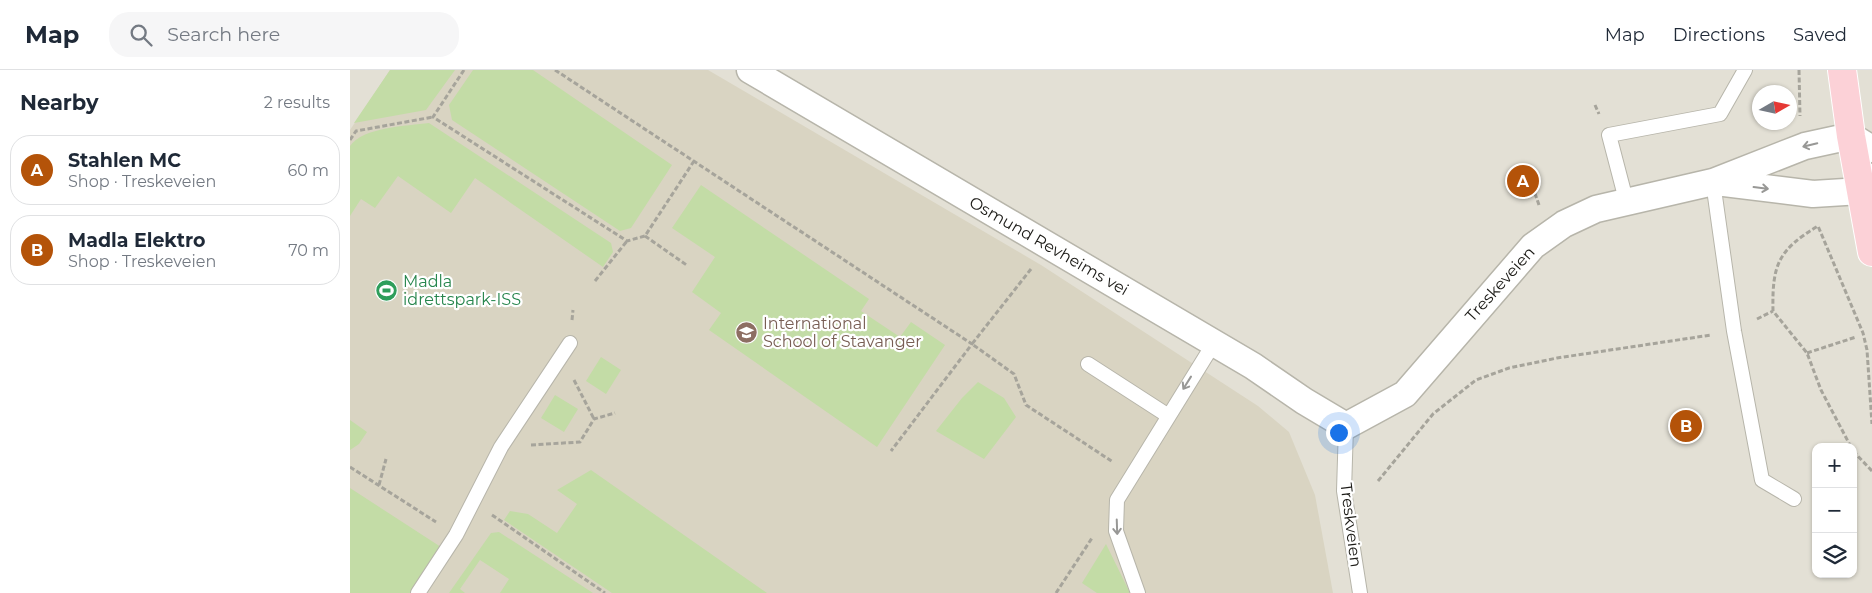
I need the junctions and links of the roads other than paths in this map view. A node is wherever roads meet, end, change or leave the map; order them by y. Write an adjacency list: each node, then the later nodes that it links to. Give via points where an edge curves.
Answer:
1 (750, 70): 10 (street, Osmund Revheims vei)
2 (1745, 70): 7 (lane, via 1720,114 1609,136)
3 (1842, 70): 4 (main road)
4 (1861, 142): 5 (street, Treskeveien, one-way to 5, via 1805,146); 6 (main road)
5 (1713, 182): 6 (street, Treskeveien, one-way to 6, via 1813,194); 7 (street, Treskeveien); 14 (lane, via 1734,331 1762,480)
6 (1867, 184): 8 (main road)
7 (1626, 200): 13 (street, Treskeveien, via 1572,220 1533,246 1405,394)
8 (1872, 252)
9 (570, 343): 15 (lane, via 501,447 456,535)
10 (1214, 343): 12 (lane, one-way to 12); 13 (street, Osmund Revheims vei)
11 (1088, 364): 12 (lane)
12 (1167, 415): 16 (lane, one-way to 16, via 1117,500 1116,531)
13 (1346, 426): 17 (lane, Treskveien, via 1344,491)
14 (1794, 499)
15 (418, 593)
16 (1138, 593)
17 (1360, 593)

